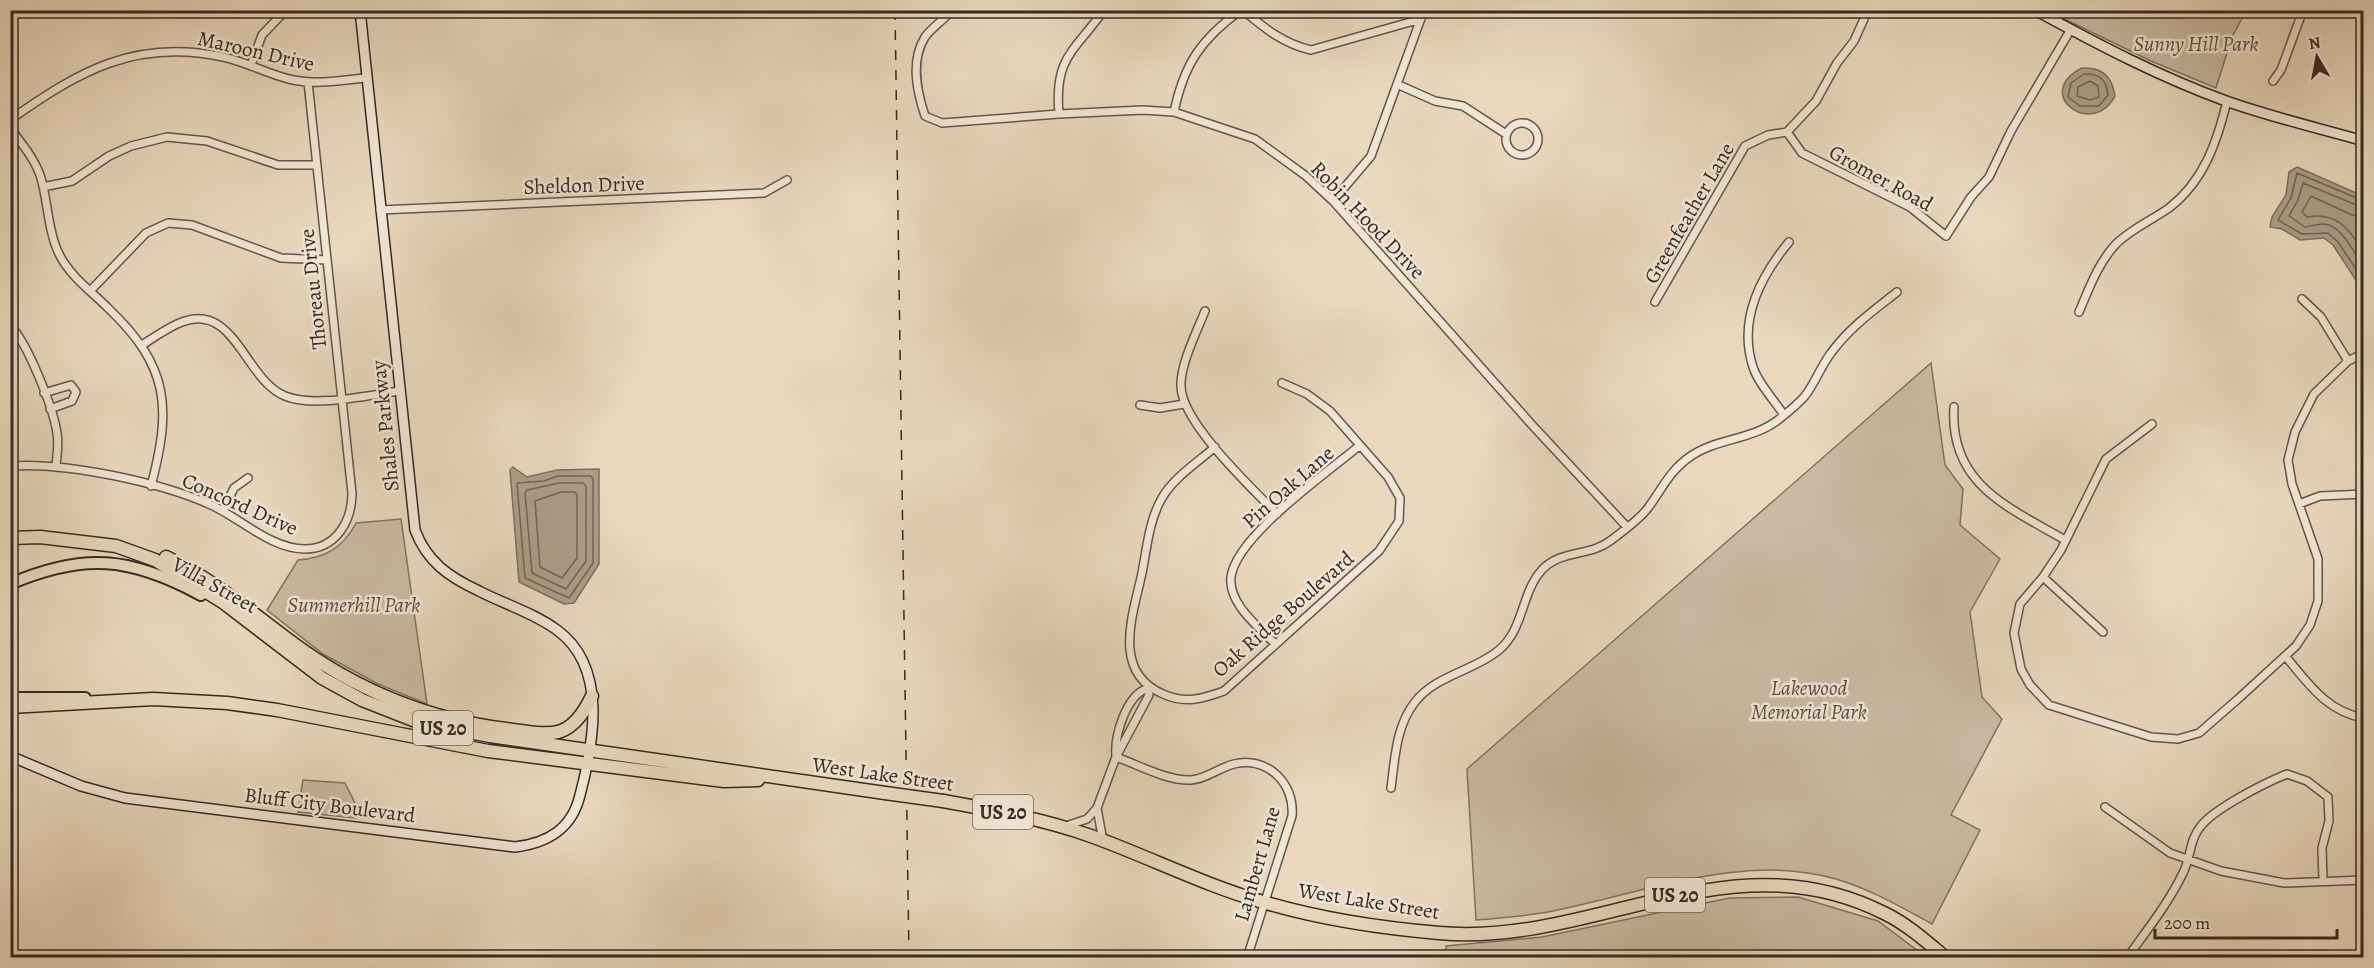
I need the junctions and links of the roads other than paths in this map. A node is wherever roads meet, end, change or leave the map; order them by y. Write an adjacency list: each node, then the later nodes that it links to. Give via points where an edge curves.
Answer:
1 (286, 10): 12 (street, via 262,34)
2 (360, 10): 13 (street, Shales Parkway)
3 (952, 10): 19 (street, Robin Hood Drive, via 925,36 918,55 916,89 925,116 942,123)
4 (1104, 10): 19 (street, via 1064,61 1058,84)
5 (1242, 10): 10 (street, via 1278,37 1311,50); 18 (street, via 1215,29 1197,53 1180,81)
6 (1424, 10): 10 (street)
7 (1868, 10): 22 (street, via 1854,41 1816,101)
8 (2035, 10): 11 (street)
9 (2303, 10): 14 (street, via 2281,70)
10 (1421, 19): 16 (street)
11 (2070, 29): 17 (street, via 2150,69); 22 (street, Gromer Road, via 1989,177 1946,236 1910,207 1802,153)
12 (251, 65): 15 (street, Maroon Drive); 20 (street, Maroon Drive, via 184,52 133,56 71,78)
13 (366, 78): 15 (street, Maroon Drive); 29 (street, Shales Parkway)
14 (2273, 81)
15 (308, 82): 25 (street, Thoreau Drive)
16 (1399, 85): 23 (street, via 1435,100 1463,106); 28 (street, via 1371,156)
17 (2227, 101): 24 (street); 37 (street, via 2220,134 2193,185 2170,207 2117,243 2099,267)
18 (1174, 112): 19 (street, Robin Hood Drive); 28 (street, Robin Hood Drive, via 1255,139)
19 (1059, 114)
20 (10, 120)
21 (10, 128): 27 (street, via 34,162)
22 (1787, 132): 35 (street, Greenfeather Lane, via 1767,135 1745,146)
23 (1506, 134): 23 (street, via 1508,147 1516,154 1532,152 1538,142 1537,131 1524,123 1513,125)
24 (2364, 141)
25 (316, 165): 27 (street, via 278,165 207,141 167,137 131,146 72,180); 31 (street, Thoreau Drive)
26 (787, 180): 29 (street, Sheldon Drive, via 764,193)
27 (43, 188): 32 (street, via 59,254)
28 (1333, 201): 63 (street, Robin Hood Drive)
29 (380, 210): 43 (street, Shales Parkway)
30 (1789, 242): 50 (street, via 1770,264 1749,317 1754,368)
31 (327, 260): 32 (street, via 282,258 192,225 168,223 146,233); 45 (street, Thoreau Drive)
32 (90, 291): 39 (street)
33 (1897, 292): 50 (street, via 1851,329 1829,354 1805,396)
34 (2302, 299): 41 (street, via 2321,317)
35 (1655, 302)
36 (1205, 311): 46 (street, via 1180,385)
37 (2079, 312)
38 (10, 325): 44 (street, via 23,341)
39 (142, 345): 45 (street, via 183,321 212,321 227,331 261,381 278,393 305,401); 57 (street, via 158,378 164,404 162,442)
40 (2364, 353): 41 (street)
41 (2348, 361): 60 (street, via 2314,394 2295,432 2288,460)
42 (1282, 383): 52 (street, Oak Ridge Boulevard, via 1307,394 1330,411)
43 (399, 391): 45 (street); 74 (street, Shales Parkway, via 414,524 424,551 458,582 562,634 584,662)
44 (44, 393): 49 (street); 49 (street, via 67,385 76,392 72,400)
45 (342, 398): 58 (street, Thoreau Drive)
46 (1184, 404): 47 (street, via 1160,408); 53 (street)
47 (1140, 405)
48 (1954, 407): 65 (street, via 1959,451 1973,479 2017,512)
49 (50, 409): 55 (street, via 57,436)
50 (1784, 415): 63 (street, via 1749,435 1690,456 1663,482 1647,510)
51 (2152, 424): 65 (street, via 2106,459)
52 (1359, 446): 62 (street, Pin Oak Lane); 71 (street, Oak Ridge Boulevard, via 1388,477 1400,498 1399,521 1379,551)
53 (1215, 447): 62 (street); 73 (street, via 1169,488 1154,514 1129,643 1135,671)
54 (10, 466): 55 (street, Concord Drive)
55 (56, 466): 57 (street, Concord Drive)
56 (248, 478): 61 (street, via 234,488)
57 (151, 486): 61 (street, Concord Drive, via 188,495)
58 (352, 493): 61 (street, Concord Drive, via 350,514 341,531 325,543 306,549 286,546)
59 (2364, 494): 60 (street, via 2320,496)
60 (2299, 504): 72 (street, via 2315,547 2320,585 2310,625)
61 (223, 511)
62 (1277, 514): 71 (street, Pin Oak Lane, via 1244,548 1231,577 1240,607)
63 (1627, 527): 84 (street, via 1608,543 1564,554 1549,562 1531,587 1513,634 1500,649 1431,687 1416,701 1401,729)
64 (10, 538): 66 (highway, US 20, via 40,537)
65 (2066, 540): 67 (street)
66 (116, 546): 70 (highway, US 20, via 184,576); 74 (highway, via 165,557 200,574 326,665 425,713 541,734 561,732 575,726)
67 (2043, 577): 69 (street); 72 (street, via 2025,597 2014,622 2021,669 2049,705 2103,723 2151,737 2178,740 2199,733)
68 (10, 584): 70 (main road, Villa Street, via 68,564 128,565 171,578)
69 (2103, 632)
70 (261, 634): 79 (highway, US 20, via 322,678 362,700 418,722 471,734)
71 (1275, 645): 73 (street, Oak Ridge Boulevard, via 1224,691 1202,699 1183,701)
72 (2286, 657): 78 (street, via 2326,703)
73 (1148, 688): 81 (street, via 1149,695)
74 (592, 696): 79 (street, Shales Parkway)
75 (10, 698): 76 (main road)
76 (153, 699): 77 (highway, US 20); 82 (highway, US 20, via 192,699 277,710 454,746)
77 (10, 707)
78 (2364, 718)
79 (590, 749): 82 (street, Bluff City Boulevard); 83 (highway, West Lake Street / US 20)
80 (10, 756): 82 (street, Bluff City Boulevard, via 81,786 125,798 515,847 547,839 565,826 579,802)
81 (1116, 757): 86 (street); 92 (street, Lambert Lane, via 1184,780 1249,762 1268,768 1283,780 1291,797 1292,816)
82 (587, 765): 83 (highway, West Lake Street / US 20, via 724,781)
83 (780, 780): 87 (highway, West Lake Street / US 20, bridge, via 943,801 1016,814)
84 (1390, 788)
85 (2105, 807): 89 (street, via 2142,835)
86 (1097, 808): 87 (street, via 1087,819); 88 (street)
87 (1061, 827): 88 (highway, West Lake Street / US 20)
88 (1103, 841): 92 (highway, West Lake Street / US 20)
89 (2187, 861): 90 (street, via 2284,883); 90 (street, via 2193,838 2202,825 2256,787 2286,774 2307,781 2328,797); 95 (street, via 2166,906)
90 (2323, 880): 91 (street)
91 (2364, 880)
92 (1264, 903): 93 (street, Lambert Lane); 94 (highway, West Lake Street / US 20, via 1389,928 1442,934 1484,933 1564,922 1720,886 1794,885 1844,896 1889,915)
93 (1247, 957)
94 (1946, 957)
95 (2127, 957)

